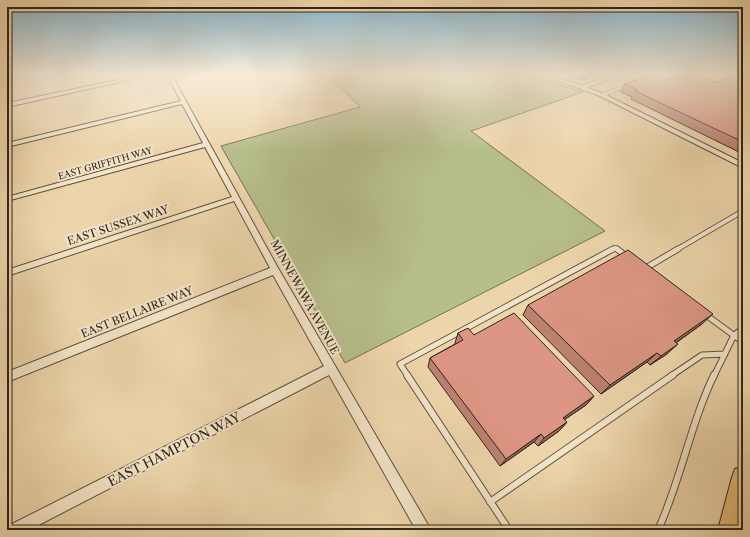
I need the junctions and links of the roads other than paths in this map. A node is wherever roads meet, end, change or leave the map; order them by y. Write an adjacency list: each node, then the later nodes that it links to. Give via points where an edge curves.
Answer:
1 (35, 99): 5 (street)
2 (183, 99): 4 (street, MINNEWAWA AVENUE)
3 (610, 99): 8 (street)
4 (185, 102): 6 (street, MINNEWAWA AVENUE); 7 (street)
5 (7, 105)
6 (207, 144): 9 (street, MINNEWAWA AVENUE); 10 (street, EAST GRIFFITH WAY)
7 (7, 145)
8 (743, 166)
9 (236, 198): 15 (street, MINNEWAWA AVENUE); 16 (street, EAST SUSSEX WAY)
10 (7, 199)
11 (743, 211): 14 (lane)
12 (633, 261): 26 (lane, via 616,248 400,364)
13 (638, 265): 14 (lane)
14 (644, 269): 17 (lane)
15 (275, 270): 23 (street, MINNEWAWA AVENUE); 24 (street, EAST BELLAIRE WAY)
16 (7, 273)
17 (649, 273)
18 (700, 310): 20 (lane)
19 (743, 329): 20 (lane)
20 (734, 336): 21 (lane); 22 (lane)
21 (743, 342)
22 (725, 354): 26 (lane, via 702,355); 30 (lane, via 703,398 668,508)
23 (332, 368): 27 (street, EAST HAMPTON WAY); 28 (street, MINNEWAWA AVENUE)
24 (7, 377)
25 (743, 477): 31 (main road)
26 (490, 502): 29 (lane)
27 (15, 530)
28 (424, 530)
29 (509, 530)
30 (658, 530)
31 (730, 530)

